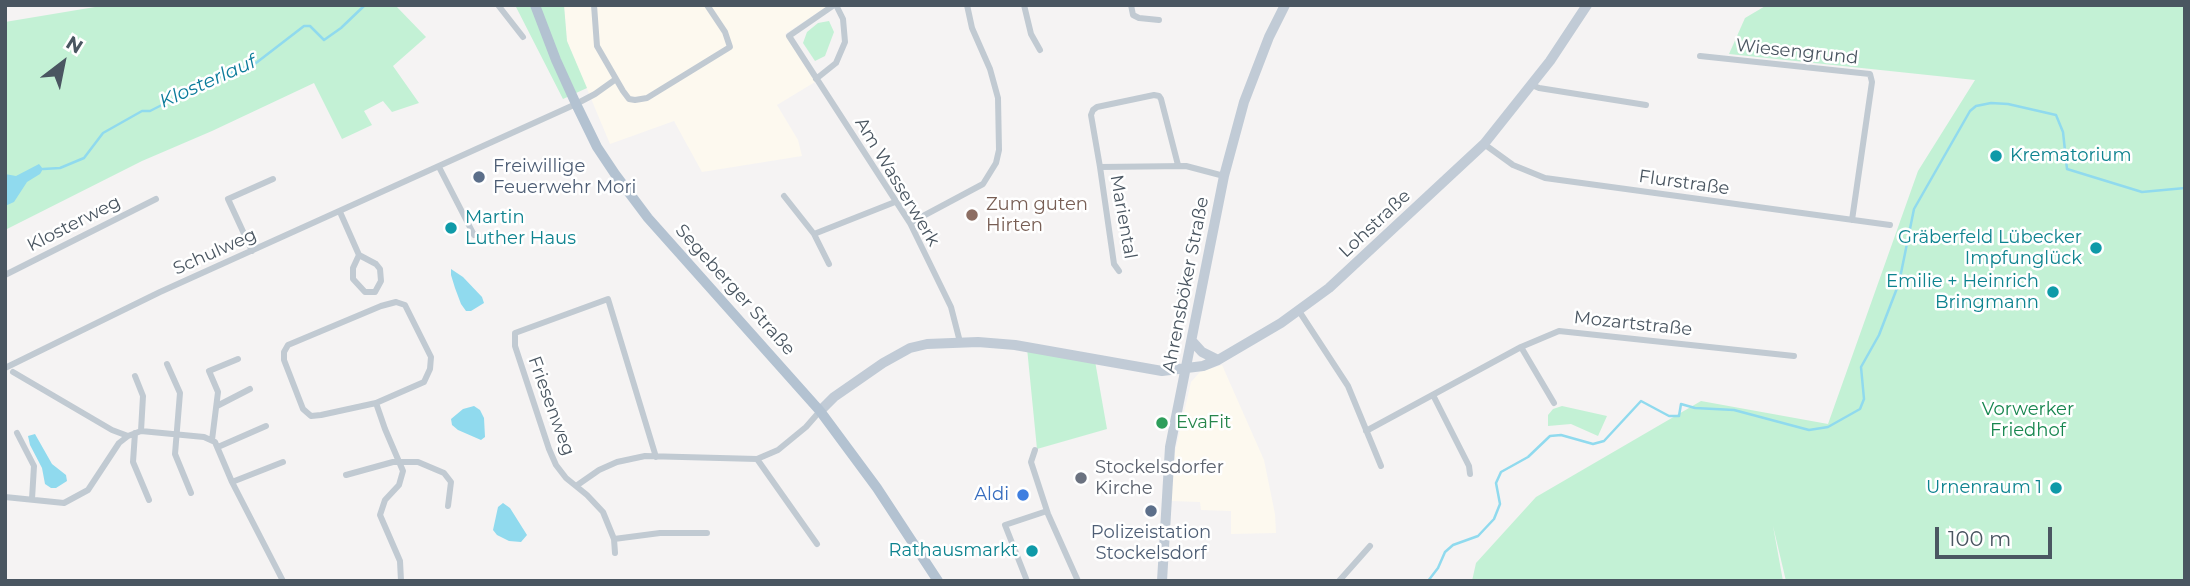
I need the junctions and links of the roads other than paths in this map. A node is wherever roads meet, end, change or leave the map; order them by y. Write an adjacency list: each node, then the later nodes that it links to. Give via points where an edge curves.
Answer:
1 (498, 5): 12 (street)
2 (535, 5): 18 (main road, Segeberger Straße)
3 (594, 5): 15 (street, via 597,46)
4 (707, 5): 15 (street, via 726,32 730,47 647,98 629,99)
5 (835, 5): 16 (street, via 843,19 845,42 835,63); 16 (street, Am Wasserwerk, via 789,36)
6 (967, 5): 31 (street, via 998,98 996,163 983,184)
7 (1024, 5): 13 (street)
8 (1131, 5): 11 (street, via 1139,19)
9 (1285, 5): 24 (main road, Ahrensböker Straße, via 1244,102)
10 (1587, 5): 17 (main road, Lohstraße)
11 (1159, 20)
12 (523, 37)
13 (1040, 50)
14 (1700, 57): 30 (street, Wiesengrund, via 1870,74)
15 (616, 79): 18 (street, Schulweg)
16 (816, 79): 28 (street, Am Wasserwerk)
17 (1532, 85): 19 (street); 20 (main road, Lohstraße)
18 (576, 104): 22 (street, Schulweg); 59 (main road, Segeberger Straße, via 597,147 648,218)
19 (1646, 105)
20 (1484, 144): 30 (street, Flurstraße, via 1513,165 1545,178); 42 (main road, Lohstraße)
21 (1178, 165): 23 (street, Mariental); 23 (street, Mariental, via 1161,99 1154,96 1093,110); 24 (street, Mariental)
22 (439, 167): 29 (street, Schulweg); 34 (street)
23 (1100, 167): 38 (street, Mariental, via 1114,264)
24 (1224, 176): 43 (main road, Ahrensböker Straße)
25 (272, 179): 35 (street, via 228,199)
26 (783, 195): 33 (street)
27 (156, 199): 39 (street, Klosterweg)
28 (895, 202): 31 (street, Am Wasserwerk); 33 (street)
29 (340, 212): 35 (street, Schulweg); 36 (street)
30 (1852, 220): 32 (street, Flurstraße)
31 (910, 223): 44 (street, Am Wasserwerk, via 951,307)
32 (1890, 225)
33 (814, 234): 37 (street)
34 (474, 235)
35 (252, 251): 50 (street, Schulweg)
36 (359, 254): 40 (street, via 380,269 381,281); 40 (street, via 353,279 365,292)
37 (828, 264)
38 (1119, 271)
39 (5, 275)
40 (375, 292): 41 (street)
41 (381, 306): 56 (street, via 405,305 430,357 430,369 424,382); 56 (street, via 288,345 284,352 303,409 311,416)
42 (1299, 311): 48 (main road, Lohstraße); 61 (street, via 1343,378)
43 (1192, 341): 48 (main road); 51 (main road, Ahrensböker Straße)
44 (960, 342): 51 (main road, Lohstraße, via 1024,346 1162,371); 59 (main road, Lohstraße, via 910,348)
45 (1521, 346): 46 (street, Mozartstraße, via 1550,332 1567,331); 55 (street, Mozartstraße); 57 (street)
46 (1794, 356)
47 (238, 359): 58 (street, via 209,371 218,392)
48 (1218, 360): 51 (main road, Lohstraße)
49 (167, 364): 64 (street, via 180,393)
50 (5, 368)
51 (1186, 368): 93 (main road, Ahrensböker Straße, via 1170,447)
52 (13, 372): 63 (street, via 112,430)
53 (135, 376): 63 (street, via 143,396)
54 (250, 389): 58 (street)
55 (1433, 395): 61 (street, Mozartstraße); 73 (street)
56 (376, 403): 71 (street)
57 (1554, 403)
58 (217, 406): 65 (street)
59 (820, 411): 69 (street, via 778,450); 90 (main road, Segeberger Straße)
60 (266, 426): 66 (street)
61 (1366, 430): 72 (street)
62 (17, 432): 79 (street, via 34,466)
63 (135, 433): 64 (street); 79 (street, via 119,443 88,490 64,503); 80 (street, via 134,461)
64 (177, 434): 65 (street); 77 (street, via 176,459)
65 (212, 440): 66 (street)
66 (218, 447): 75 (street)
67 (1035, 450): 82 (street, via 1031,462)
68 (656, 457): 69 (street); 76 (street, via 617,462); 76 (street, Friesenweg, via 608,299 515,333 549,449 556,465)
69 (757, 459): 85 (street)
70 (283, 462): 75 (street)
71 (400, 463): 74 (street); 81 (street, via 418,462 444,472 451,482); 89 (street, via 399,485 385,500 380,515 400,561)
72 (1381, 466)
73 (1470, 474)
74 (346, 475)
75 (232, 482): 88 (street)
76 (576, 486): 84 (street, Friesenweg, via 603,512)
77 (191, 493)
78 (5, 497): 79 (street)
79 (32, 499)
80 (149, 500)
81 (448, 506)
82 (1047, 510): 91 (street, via 1005,525); 92 (street)
83 (708, 533): 84 (street)
84 (614, 539): 87 (street, Friesenweg)
85 (817, 544)
86 (1370, 546): 94 (street)
87 (615, 553)
88 (284, 581)
89 (401, 581)
90 (938, 581)
91 (1027, 581)
92 (1078, 581)
93 (1162, 581)
94 (1339, 581)

